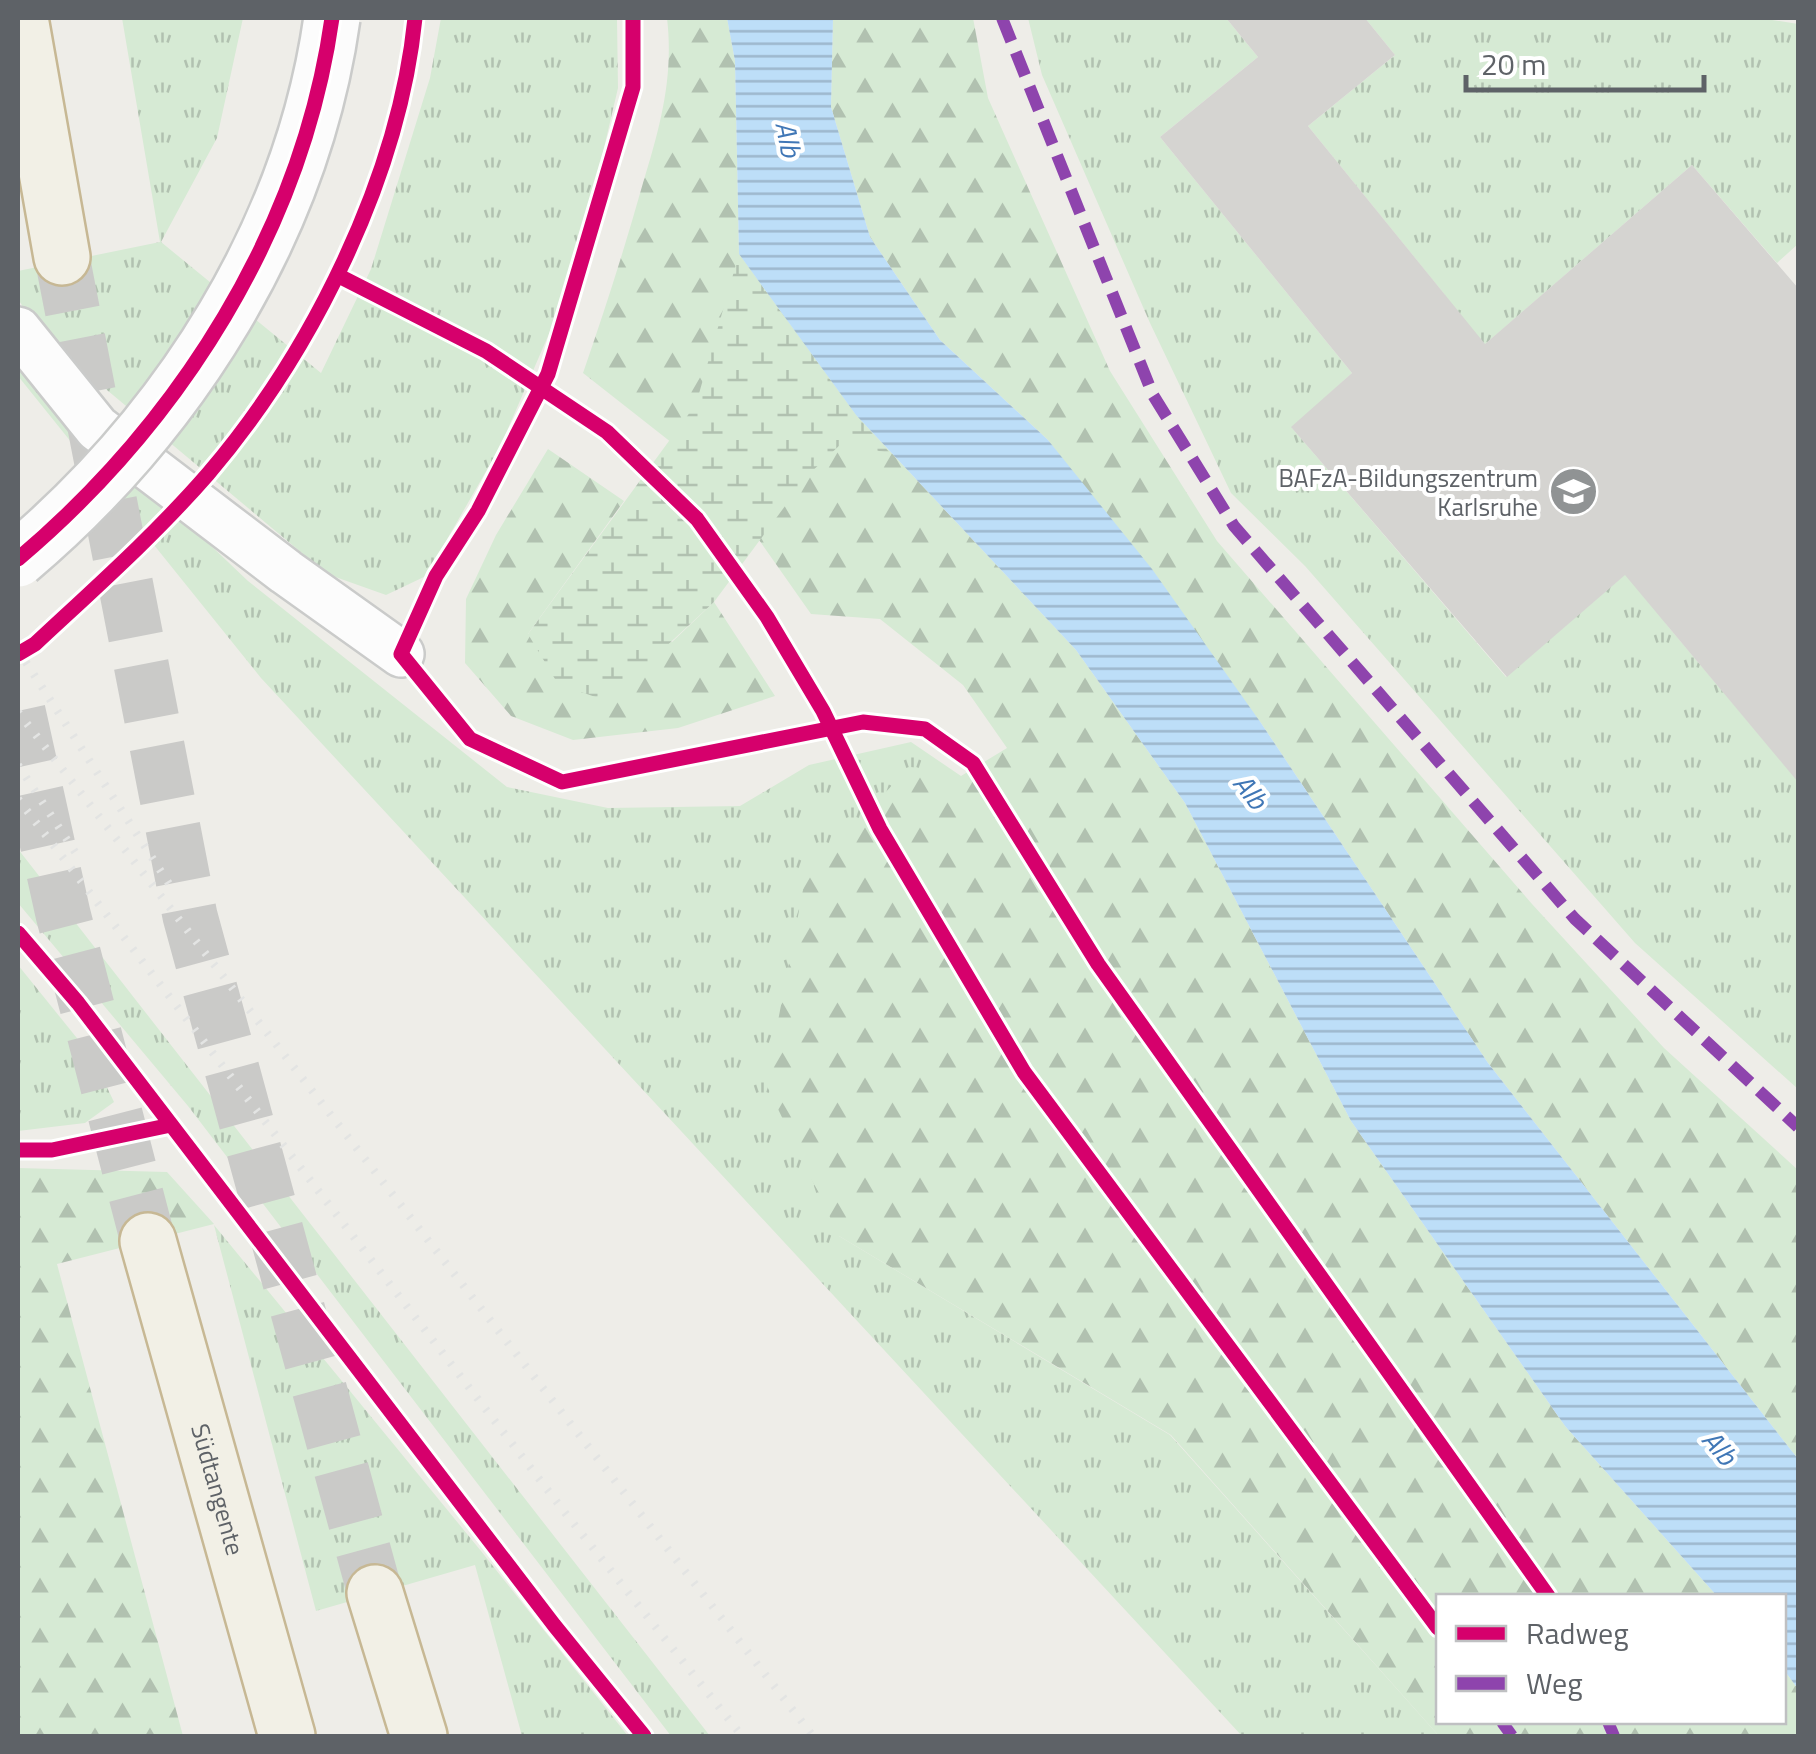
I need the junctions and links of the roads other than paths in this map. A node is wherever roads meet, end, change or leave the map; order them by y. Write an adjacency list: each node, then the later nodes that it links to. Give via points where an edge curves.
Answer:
1 (20, 18): 3 (highway)
2 (332, 18): 5 (street, bridge, via 304,137 274,221 236,297 136,445)
3 (62, 257)
4 (18, 330): 6 (lane, via 97,428)
5 (18, 559)
6 (401, 654)
7 (148, 1241): 9 (highway, Südtangente)
8 (376, 1593): 10 (highway)
9 (286, 1736)
10 (418, 1736)

